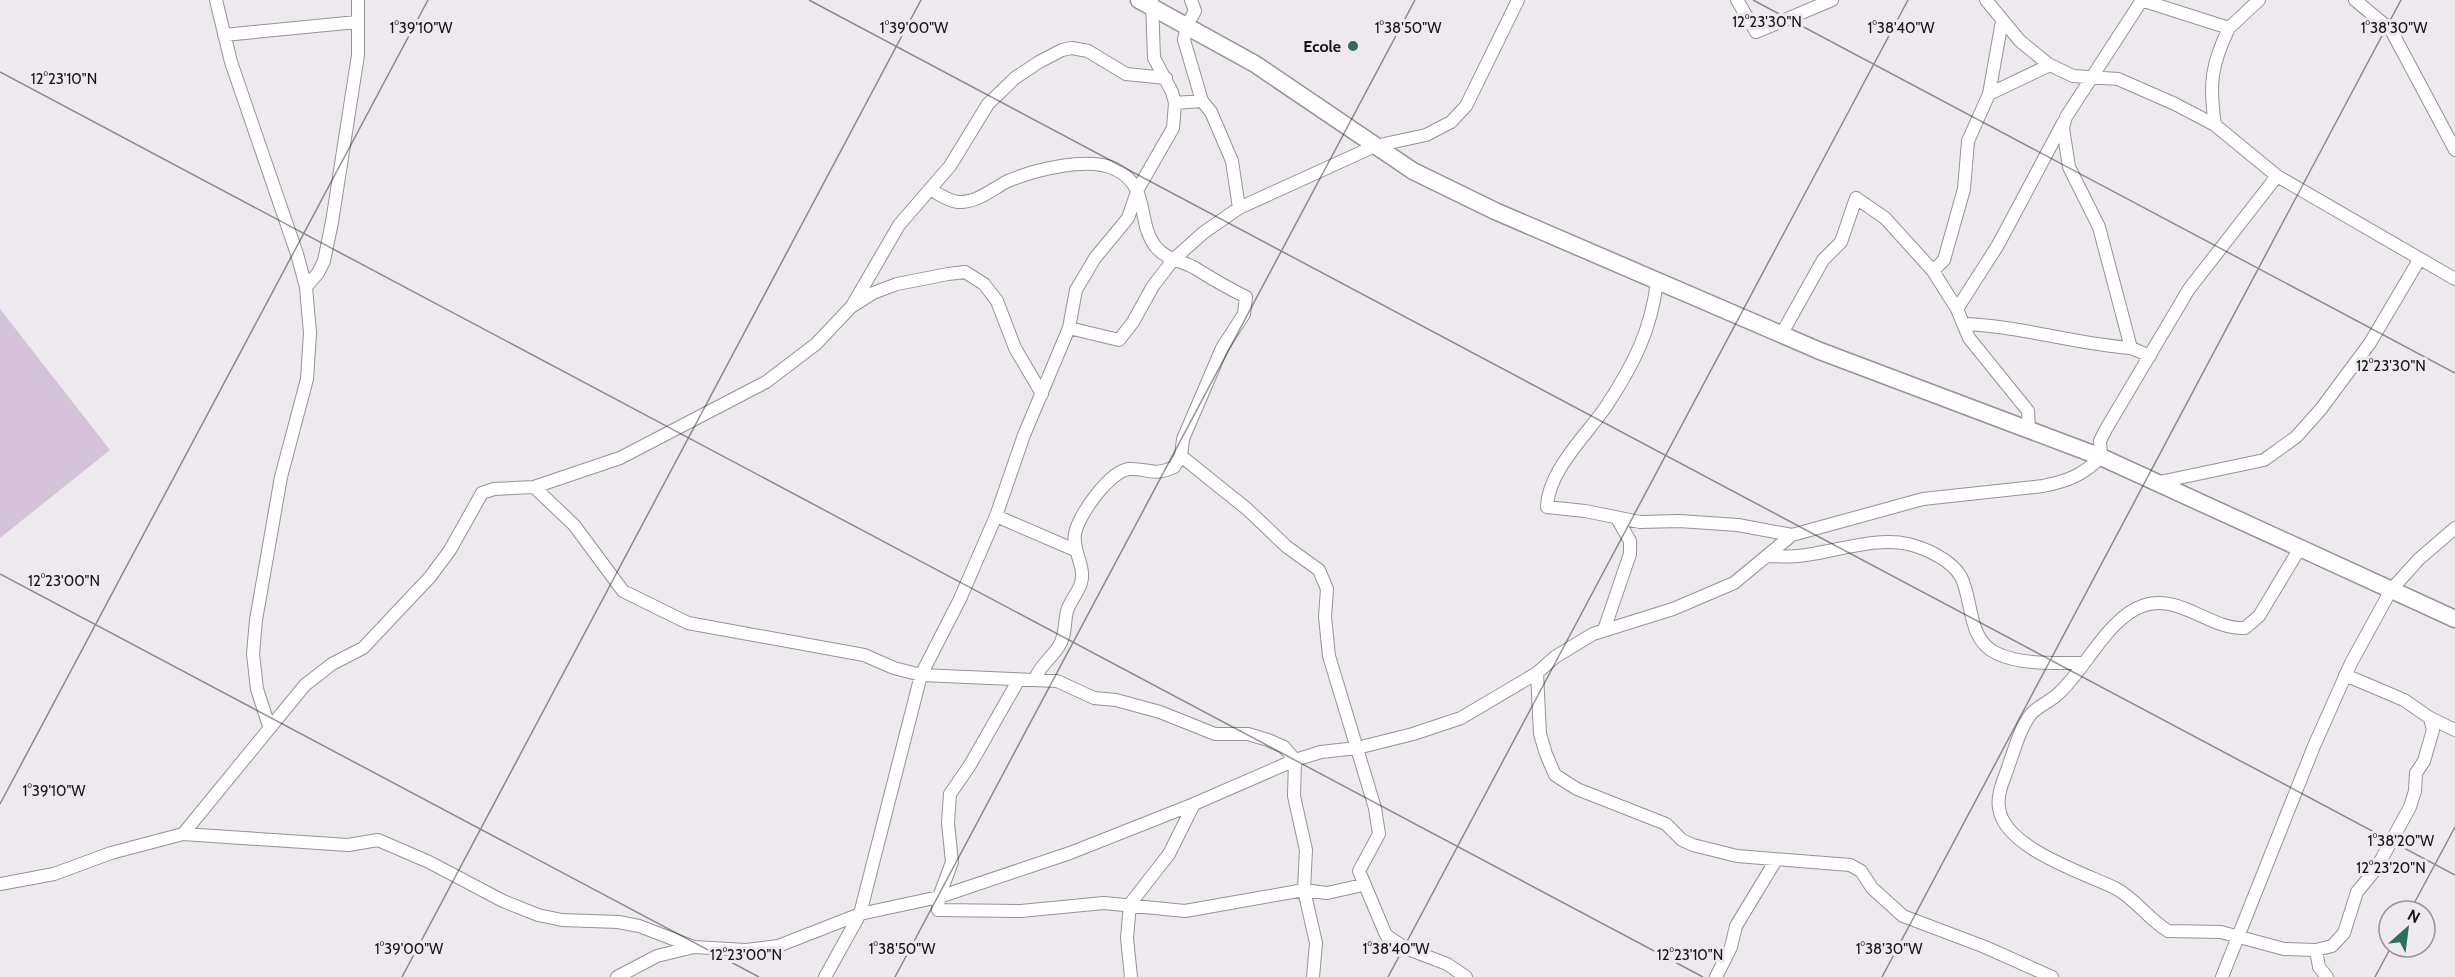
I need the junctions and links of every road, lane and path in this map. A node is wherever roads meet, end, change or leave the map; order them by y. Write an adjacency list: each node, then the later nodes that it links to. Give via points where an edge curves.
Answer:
1 (216, 0): 16 (street)
2 (358, 0): 13 (street)
3 (1191, 0): 14 (street, via 1195,11)
4 (1518, 0): 25 (street, via 1466,106 1451,122 1426,135)
5 (1737, 0): 10 (street, via 1756,32)
6 (1986, 0): 12 (street)
7 (2142, 0): 15 (street); 18 (street)
8 (2259, 0): 15 (street)
9 (2355, 0): 26 (street, via 2391,30)
10 (1826, 1)
11 (1148, 2): 14 (street); 19 (street, via 1154,58)
12 (2002, 21): 17 (street); 20 (street)
13 (357, 22): 16 (street); 36 (street, via 357,55 332,222 324,261)
14 (1187, 25): 21 (street, via 1184,40); 25 (street, via 1255,64)
15 (2229, 28): 24 (street, via 2215,56 2212,76)
16 (224, 35): 36 (street)
17 (2050, 65): 18 (street, via 2073,76); 20 (street)
18 (2093, 77): 23 (street); 24 (street, via 2131,84)
19 (1166, 78): 22 (street); 28 (street, via 1126,74 1088,51 1062,50 1015,78 988,104 962,149)
20 (1989, 94): 33 (street, via 1968,141 1964,189 1947,253)
21 (1202, 101): 22 (street); 30 (street, via 1211,112 1232,161)
22 (1175, 103): 29 (street, via 1173,128)
23 (2063, 123): 38 (street, via 1998,245); 42 (street, via 2069,167 2099,227)
24 (2215, 125): 27 (street)
25 (1375, 146): 30 (street); 35 (street, via 1413,171 1495,211)
26 (2455, 150)
27 (2277, 176): 32 (street); 43 (street, via 2189,289)
28 (930, 189): 29 (street, via 947,199 966,201 1051,167 1098,165 1115,169); 37 (street, via 899,225)
29 (1138, 189): 31 (street, via 1155,246); 40 (street, via 1128,218 1095,258 1076,290)
30 (1239, 208): 31 (street)
31 (1173, 260): 40 (street, via 1119,340); 46 (street, via 1246,297 1241,320 1222,348 1183,439)
32 (2419, 260): 34 (street); 48 (street, via 2370,343 2296,437 2264,460)
33 (1933, 271): 38 (street); 41 (street, via 1885,218 1856,198 1841,243 1822,260)
34 (2455, 279)
35 (1657, 282): 41 (street); 51 (street, via 1653,314 1639,352 1606,407 1571,451 1547,503 1551,509 1585,511)
36 (306, 287): 67 (street, via 310,333 307,379 281,477 255,620 257,689)
37 (851, 307): 44 (street, via 897,284 965,272 984,284 997,301 1015,348); 49 (street, via 816,344 766,382 620,458)
38 (1957, 309): 39 (street)
39 (1964, 324): 42 (street); 45 (street, via 1969,338 2028,411)
40 (1069, 328): 44 (street)
41 (1781, 335): 45 (street)
42 (2131, 348): 43 (street)
43 (2150, 356): 47 (street, via 2100,441)
44 (1042, 394): 50 (street)
45 (2029, 430): 47 (street)
46 (1180, 456): 55 (street, via 1174,467 1166,471 1129,469 1104,486 1080,519); 69 (street, via 1319,570 1327,588 1329,656)
47 (2101, 457): 48 (street); 53 (street, via 2084,474 2062,482 1923,499)
48 (2155, 483): 54 (street)
49 (534, 487): 62 (street, via 574,525 623,591 654,609 688,623 864,655); 67 (street, via 482,493 430,577 363,648 332,664 305,685)
50 (996, 516): 55 (street); 62 (street)
51 (1618, 520): 53 (street, via 1738,525); 59 (street, via 1630,542 1630,554)
52 (2455, 528): 57 (street)
53 (1792, 536): 56 (street)
54 (2300, 548): 57 (street); 60 (street, via 2259,616 2245,627 2228,627 2162,603 2145,605 2129,614)
55 (1075, 550): 64 (street, via 1081,582 1068,609 1058,648 1041,665)
56 (1767, 556): 59 (street, via 1746,576 1715,593); 60 (street, via 1800,556 1839,547 1905,543 1923,549 1943,560 1961,577 1975,628 1993,652 2016,659)
57 (2391, 590): 58 (street); 63 (street)
58 (2455, 619)
59 (1604, 630): 61 (street, via 1571,646)
60 (2081, 663): 80 (street, via 2059,694 2031,715 2023,729 1998,797 2006,824 2024,842 2055,862 2129,896 2168,931)
61 (1537, 673): 69 (street, via 1461,718); 73 (street, via 1540,734 1556,775 1587,794 1666,824 1693,845)
62 (921, 675): 65 (street); 79 (street)
63 (2345, 675): 66 (street, via 2404,700); 80 (street)
64 (1035, 679): 65 (street); 70 (street, via 1057,681 1094,698 1160,712 1215,734 1248,734 1268,740 1284,747)
65 (1018, 681): 77 (street, via 950,794 952,862)
66 (2430, 718): 68 (street); 82 (street, via 2433,730 2424,761 2416,773 2410,807 2376,869 2357,892 2344,933 2332,946)
67 (269, 726): 72 (street)
68 (2455, 730)
69 (1357, 748): 70 (street); 75 (street, via 1379,834 1361,863)
70 (1295, 760): 71 (street); 76 (street, via 1294,796 1306,850)
71 (1194, 804): 77 (street, via 1070,853); 78 (street, via 1169,854)
72 (183, 834): 74 (street, via 111,853 54,874); 81 (street, via 348,845 378,840 522,909 562,920 639,926)
73 (1776, 860): 88 (street, via 1737,926); 89 (street, via 1850,865 1861,871 1872,888 1903,916)
74 (0, 884)
75 (1363, 885): 76 (street, via 1327,893); 87 (street, via 1386,935)
76 (1304, 890): 78 (street, via 1185,911); 86 (street, via 1316,943)
77 (939, 897): 78 (street, via 938,910 946,912); 79 (street)
78 (1130, 904): 85 (street, via 1127,938)
79 (860, 914): 81 (street, via 778,946 746,950); 84 (street)
80 (2238, 935): 82 (street, via 2284,949); 90 (street)
81 (694, 947): 83 (street, via 657,956)
82 (2316, 950): 91 (street, via 2319,967)
83 (617, 977)
84 (825, 977)
85 (1131, 977)
86 (1313, 977)
87 (1466, 977)
88 (1716, 977)
89 (2052, 977)
90 (2222, 977)
91 (2326, 977)

